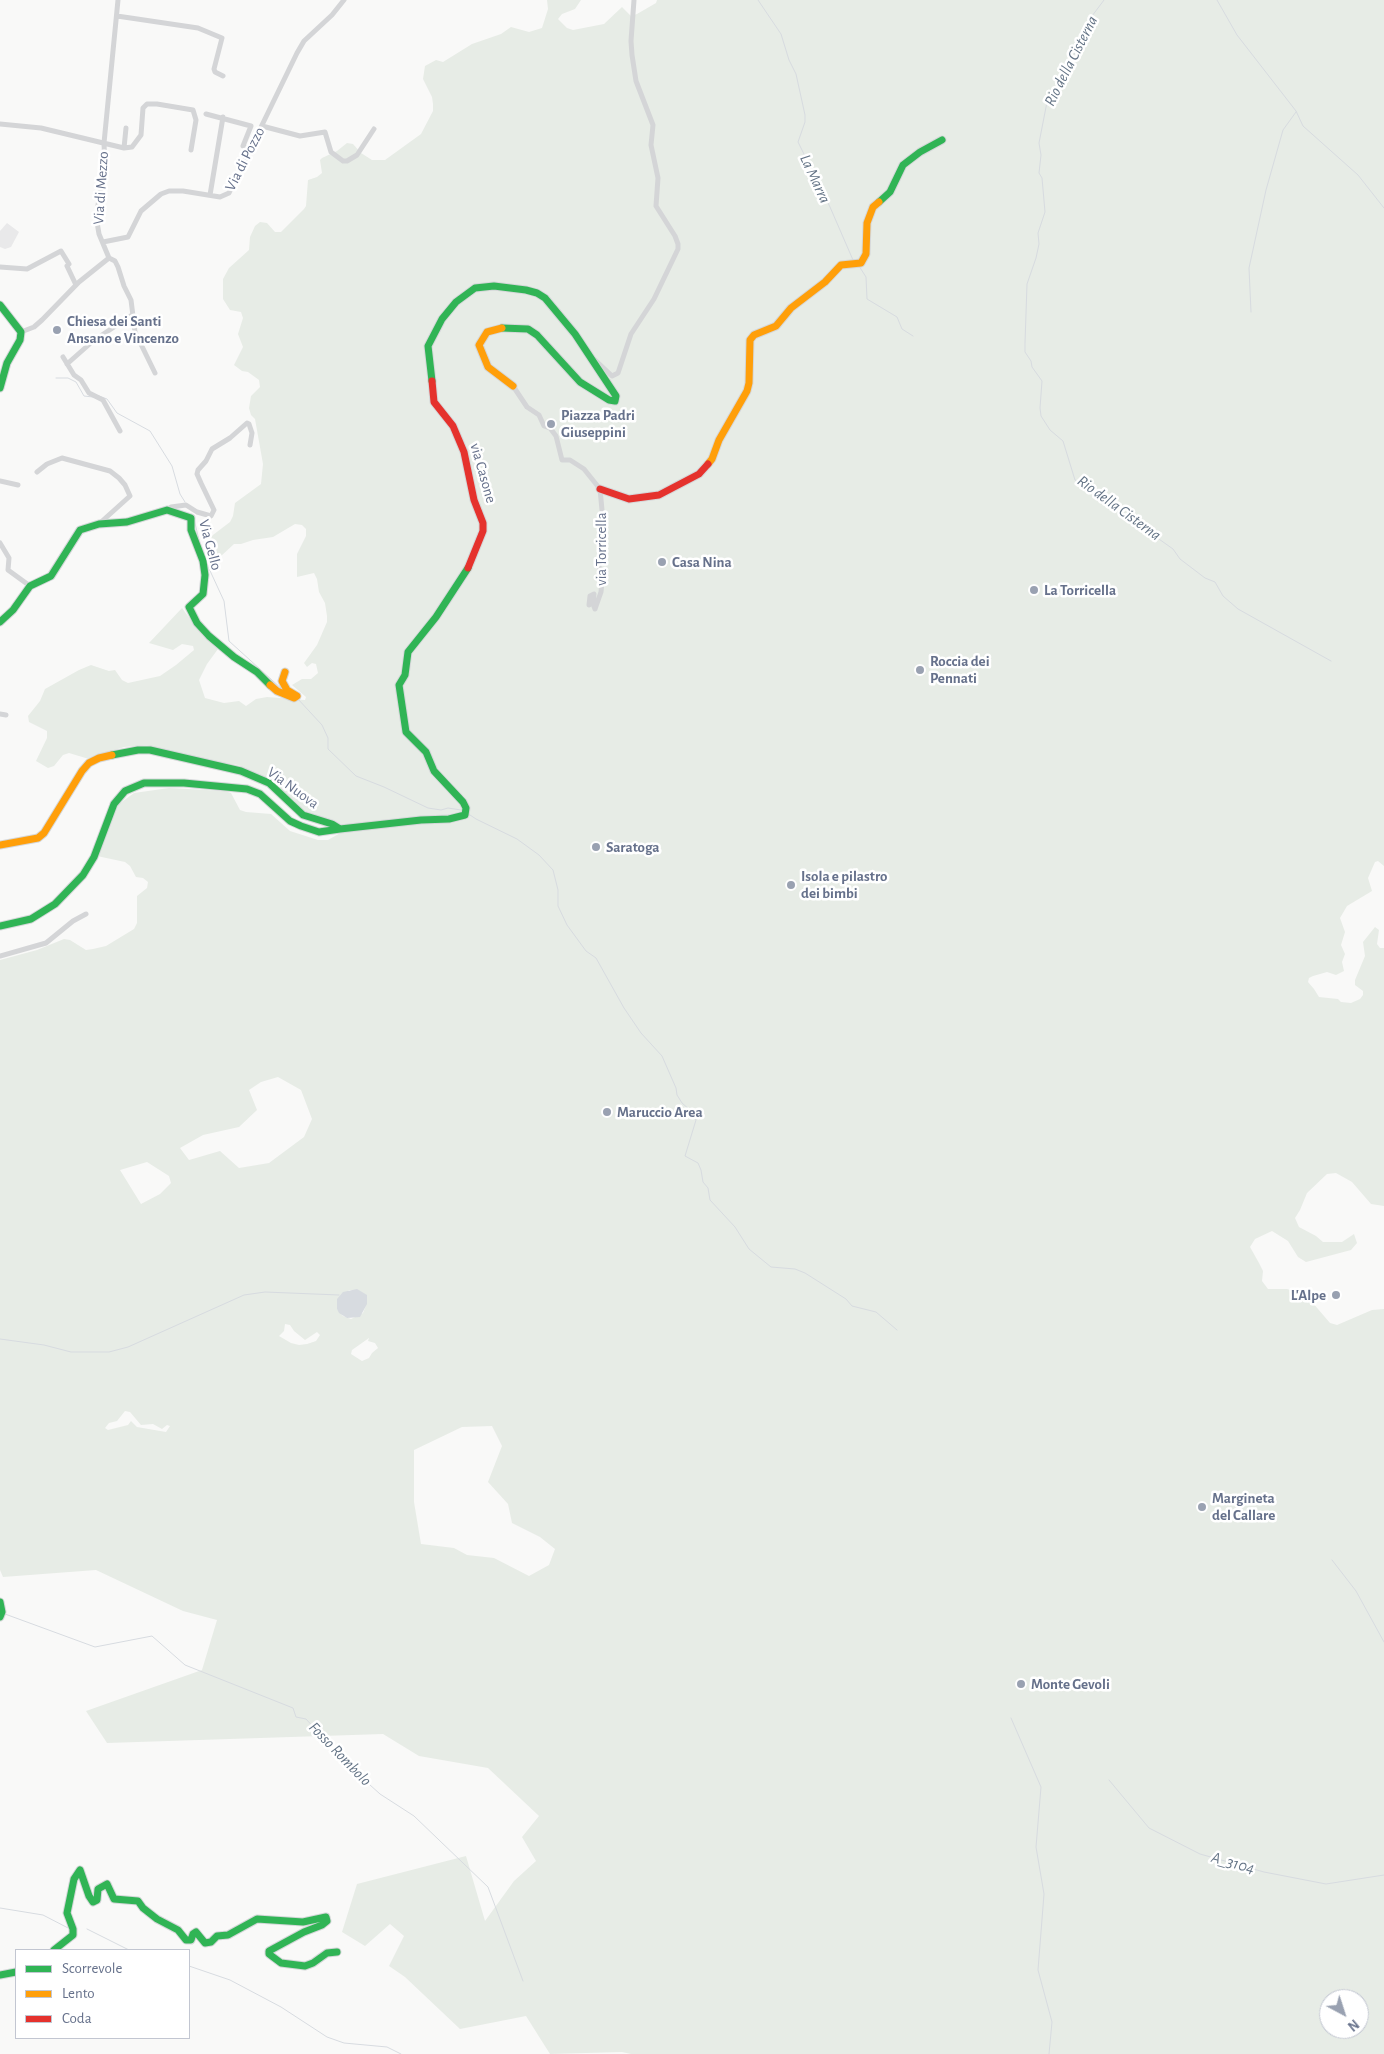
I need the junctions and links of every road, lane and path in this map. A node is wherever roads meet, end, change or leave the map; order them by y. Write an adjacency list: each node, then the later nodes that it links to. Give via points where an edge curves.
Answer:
1 (118, 0): 4 (street, Via di Mezzo)
2 (344, 0): 9 (street, Via di Pozzo, via 304,41)
3 (634, 0): 25 (street, via 632,55 636,81 653,125 650,145 658,178 656,206 675,236 678,248 654,299 631,334 618,373 612,376)
4 (117, 16): 5 (street, via 198,28 222,38 214,69); 13 (street, Via di Mezzo)
5 (223, 76)
6 (206, 114): 7 (street)
7 (223, 118): 15 (street, via 251,126 243,146); 17 (street)
8 (0, 124): 13 (street, via 41,128)
9 (262, 126): 11 (street, via 300,136 325,132 331,152 343,161 357,155); 15 (street, Via di Pozzo)
10 (126, 128): 14 (street)
11 (374, 129)
12 (942, 140): 36 (street, via 903,165 890,192 873,207 867,223 866,254 861,262 841,265 826,282 791,308 776,326 754,335 750,340 747,392 719,440 712,459 700,474 659,495 636,499)
13 (104, 143): 14 (street); 18 (street, Via di Mezzo, via 105,168 97,222)
14 (124, 148): 16 (street, via 132,147 141,135 143,108 147,104 193,110 196,120)
15 (249, 149): 17 (street, Via di Pozzo, via 232,191 224,196)
16 (191, 150)
17 (210, 195): 18 (street, Via di Pozzo, via 183,190 161,194 141,212 128,236)
18 (103, 242): 19 (street, Via di Mezzo)
19 (109, 258): 21 (street); 23 (street, Via di Mezzo, via 118,267 131,300)
20 (0, 267): 21 (street, via 27,269 61,251)
21 (76, 285): 24 (street, via 34,327)
22 (0, 305): 24 (street)
23 (132, 315): 27 (street, via 93,341); 28 (street, Via di Mezzo, via 135,332)
24 (21, 332): 30 (street)
25 (590, 355): 29 (street, via Casone, via 616,396 615,401 580,382 528,329 497,328 487,332 480,345 485,362); 44 (street, via Casone, via 545,298 526,290 494,286 474,288 442,319 428,346 434,402 453,426 464,452 483,531 466,572 408,652 405,675 398,691 406,732 426,752 434,771 466,811 449,819)
26 (62, 357): 27 (street)
27 (67, 364): 31 (street, via 86,390 104,400)
28 (155, 373)
29 (513, 386): 36 (street, via Casone, via 527,407 539,415 544,426 556,436 562,460 570,460 584,469)
30 (0, 388)
31 (120, 432)
32 (250, 445): 37 (street, via 252,433 247,423 212,448 198,470 214,510 211,516 185,505)
33 (37, 472): 38 (street, via 62,458 110,471 119,478 130,496)
34 (0, 480): 35 (street)
35 (18, 485)
36 (600, 488): 41 (street, via Torricella, via 604,531 599,567 601,592 596,609 594,594 590,596)
37 (166, 510): 38 (street, via 127,522); 43 (street, Via Gello, via 190,518 202,561 205,575 203,594 189,607 197,623 208,636 277,691 295,697 296,694 284,686)
38 (99, 524): 40 (street, via 80,530 51,576)
39 (0, 543): 40 (street, via 9,558 8,570)
40 (30, 586): 42 (street)
41 (588, 605)
42 (0, 622)
43 (284, 672)
44 (340, 829): 45 (street, Via Nuova, via 303,815 269,784 241,770 138,750 90,763 44,833 38,838); 47 (street, Via Nuova, via 319,832 301,826 290,821 260,794 247,789 144,783 125,791 114,804 94,857 83,875 56,904 31,919)
45 (0, 845)
46 (86, 914): 48 (street, via 46,943)
47 (0, 926)
48 (0, 956)
49 (0, 1602): 50 (street)
50 (0, 1617)
51 (55, 1949): 52 (street, via 73,1935 67,1913 74,1880 80,1870 93,1902 97,1900 98,1889 107,1884 114,1899 138,1901 157,1919 178,1930 186,1940 191,1940 196,1932 205,1942 211,1942 217,1936 257,1919 303,1922 326,1917 327,1921 322,1925 269,1951 269,1954 281,1963 305,1966 327,1953)
52 (337, 1952)
53 (15, 1972): 54 (street)
54 (0, 1975)

